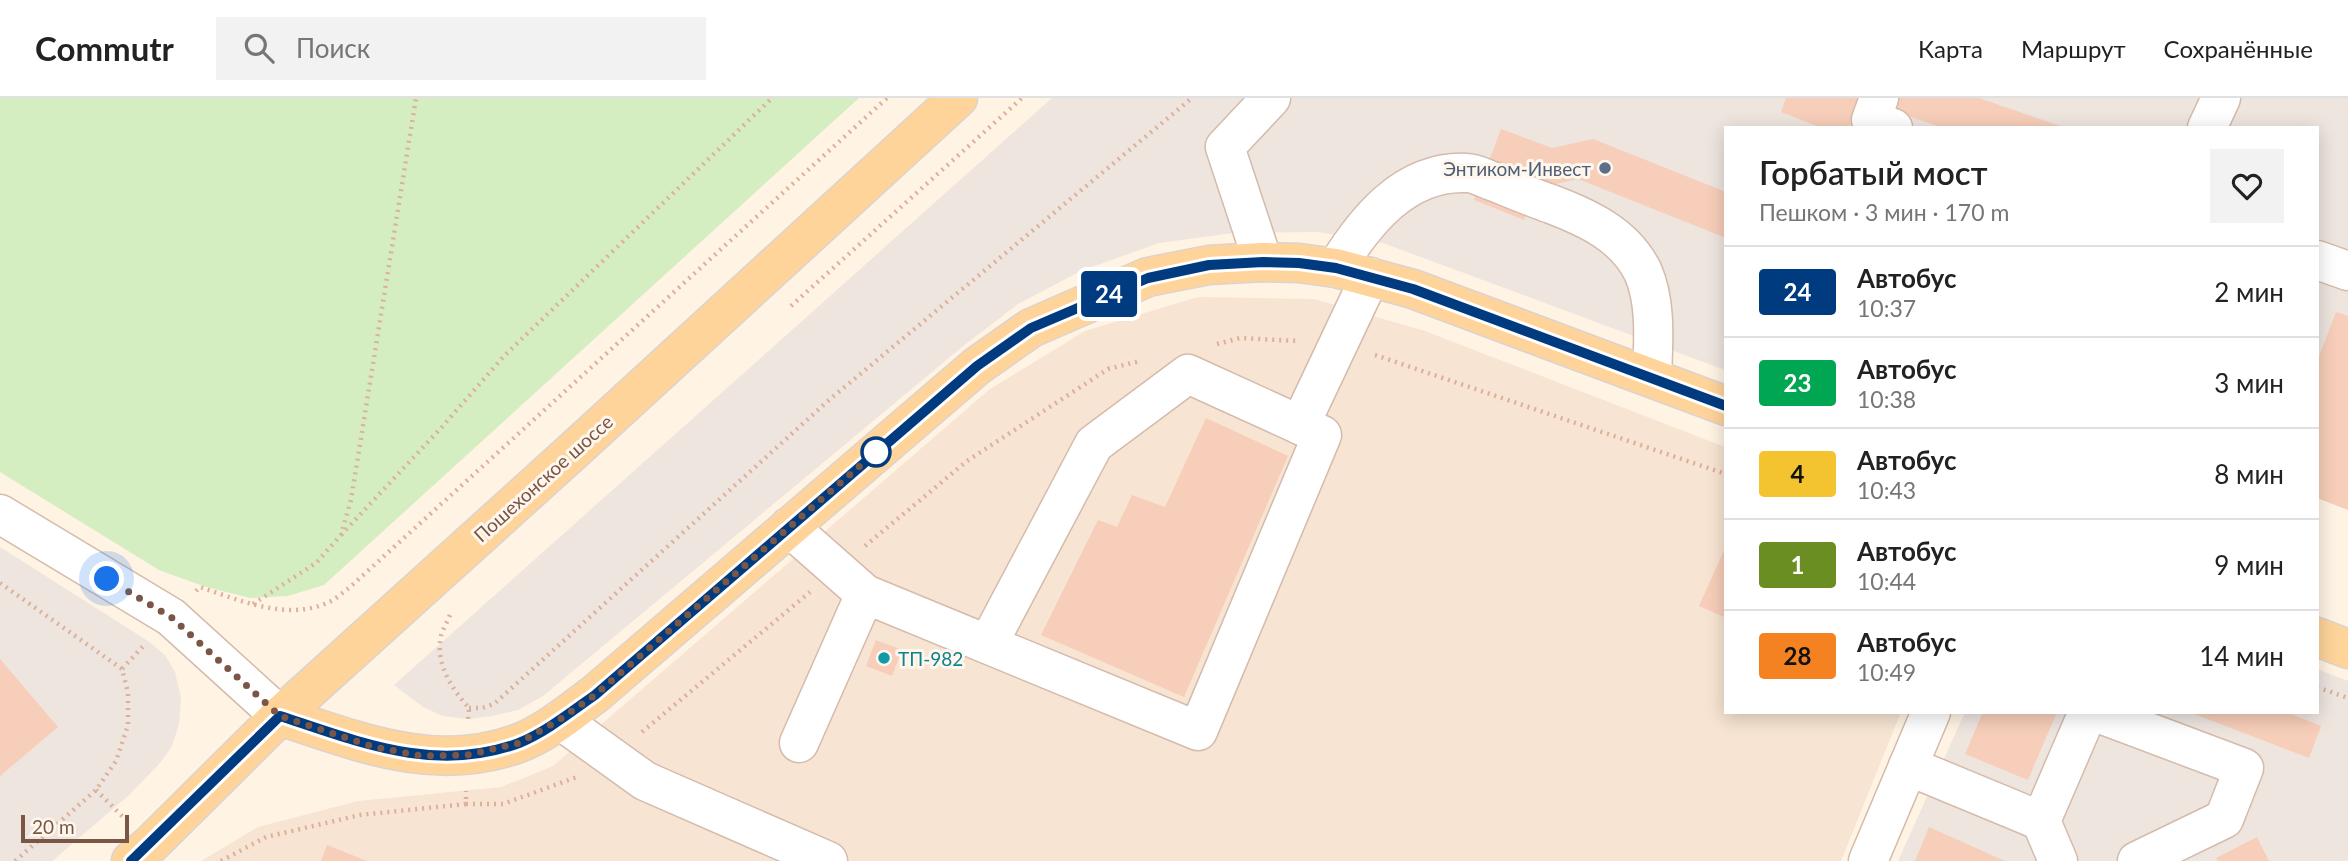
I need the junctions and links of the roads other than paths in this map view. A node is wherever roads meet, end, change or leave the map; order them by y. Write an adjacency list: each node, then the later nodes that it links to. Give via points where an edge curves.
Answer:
1 (958, 98): 23 (main road, Пошехонское шоссе)
2 (1271, 98): 8 (street, via 1225,146)
3 (1879, 98): 5 (street, via 1871,120)
4 (2221, 98): 6 (street)
5 (1888, 126)
6 (2208, 126)
7 (2319, 261): 9 (street)
8 (1263, 262): 10 (main road); 15 (main road, via 1209,265 1148,278 1031,328 977,366)
9 (2348, 271)
10 (1353, 273): 11 (main road, via 1413,289); 11 (street, via 1353,242 1376,212 1409,186 1439,175 1469,173 1583,216 1623,242 1643,273 1650,302); 13 (street)
11 (1652, 378): 12 (main road)
12 (1724, 405)
13 (1300, 425): 18 (street, via 1188,374 1094,444); 18 (street, via 1322,435 1198,731)
14 (0, 514): 23 (street, via 171,617)
15 (789, 527): 16 (street); 24 (main road, via 595,695)
16 (865, 594): 18 (street); 25 (street)
17 (2319, 638): 19 (main road)
18 (988, 644)
19 (2348, 649)
20 (1930, 714): 26 (street)
21 (2087, 714): 27 (street)
22 (2100, 714): 33 (street, via 2244,768 2224,819)
23 (280, 716): 24 (main road, via 374,747 422,756 467,755 519,743); 29 (main road, Пошехонское шоссе)
24 (559, 720): 28 (street, via 645,781)
25 (799, 743)
26 (1908, 766): 27 (street); 31 (street)
27 (2042, 821): 32 (street)
28 (783, 852): 30 (street)
29 (131, 861)
30 (828, 861)
31 (1867, 861)
32 (2058, 861)
33 (2137, 861)

